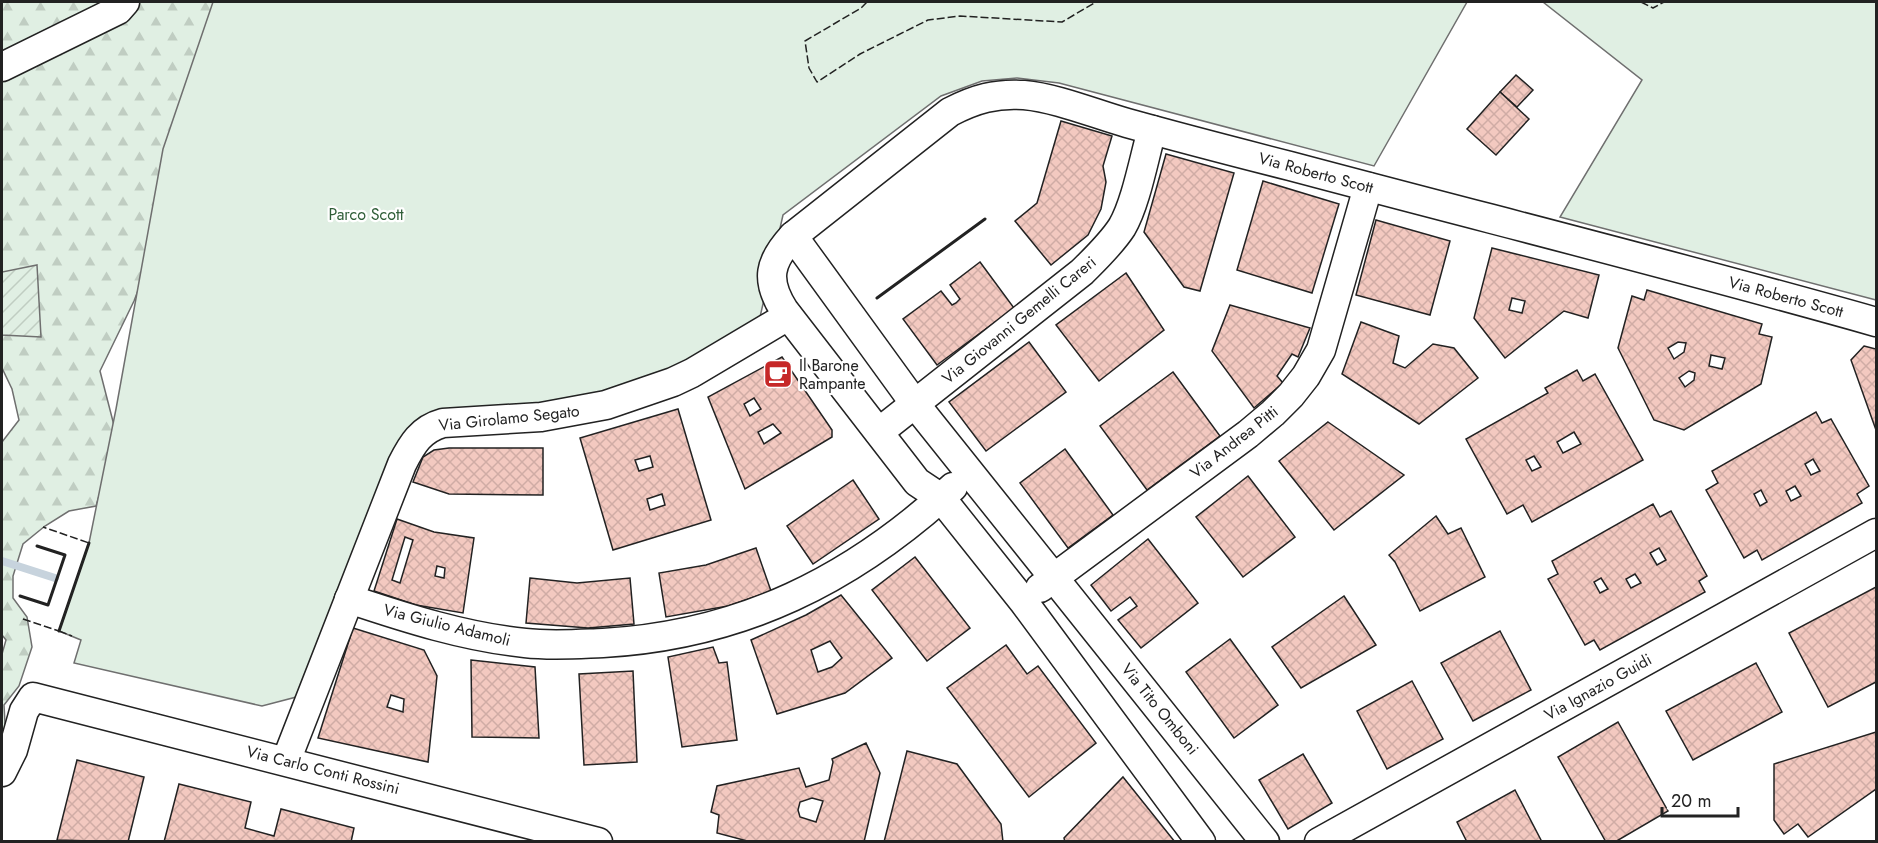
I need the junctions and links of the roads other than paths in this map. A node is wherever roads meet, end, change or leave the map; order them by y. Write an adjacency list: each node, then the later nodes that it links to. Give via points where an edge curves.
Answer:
1 (125, 2): 2 (street, via 118,10)
2 (2, 67)
3 (1152, 130): 4 (street, Via Roberto Scott); 5 (street, Via Roberto Scott, via 1025,95 972,101 950,112); 8 (street, Via Giovanni Gemelli Careri, via 1129,213 1112,240 1082,272)
4 (1368, 187): 7 (street, Via Roberto Scott); 13 (street, Via Andrea Pitti, via 1323,343 1295,390 1248,434)
5 (793, 236): 6 (street, Via Roberto Scott, via 776,258 771,274 773,290); 8 (street, Via Tito Omboni)
6 (788, 316): 9 (street); 14 (street, Via Girolamo Segato, via 692,373 606,405 541,417 452,421 422,432 402,464)
7 (1876, 322)
8 (915, 404): 9 (street); 10 (street, Via Tito Omboni)
9 (879, 432): 11 (street, via 917,482)
10 (970, 472): 11 (street); 13 (street, Via Tito Omboni)
11 (941, 498): 14 (street, Via Giulio Adamoli, via 870,554 819,585 715,626 654,638 527,644 434,625); 15 (street)
12 (1876, 532): 22 (street, Via Ignazio Guidi)
13 (1054, 578): 15 (street); 21 (street, Via Tito Omboni)
14 (349, 599): 16 (street, Via Girolamo Segato)
15 (1023, 601): 20 (street)
16 (286, 761): 17 (street, Via Carlo Conti Rossini, via 33,697); 18 (street, Via Carlo Conti Rossini)
17 (2, 772)
18 (508, 830): 19 (street, Via Carlo Conti Rossini)
19 (598, 842)
20 (1201, 842)
21 (1265, 842)
22 (1319, 842)

